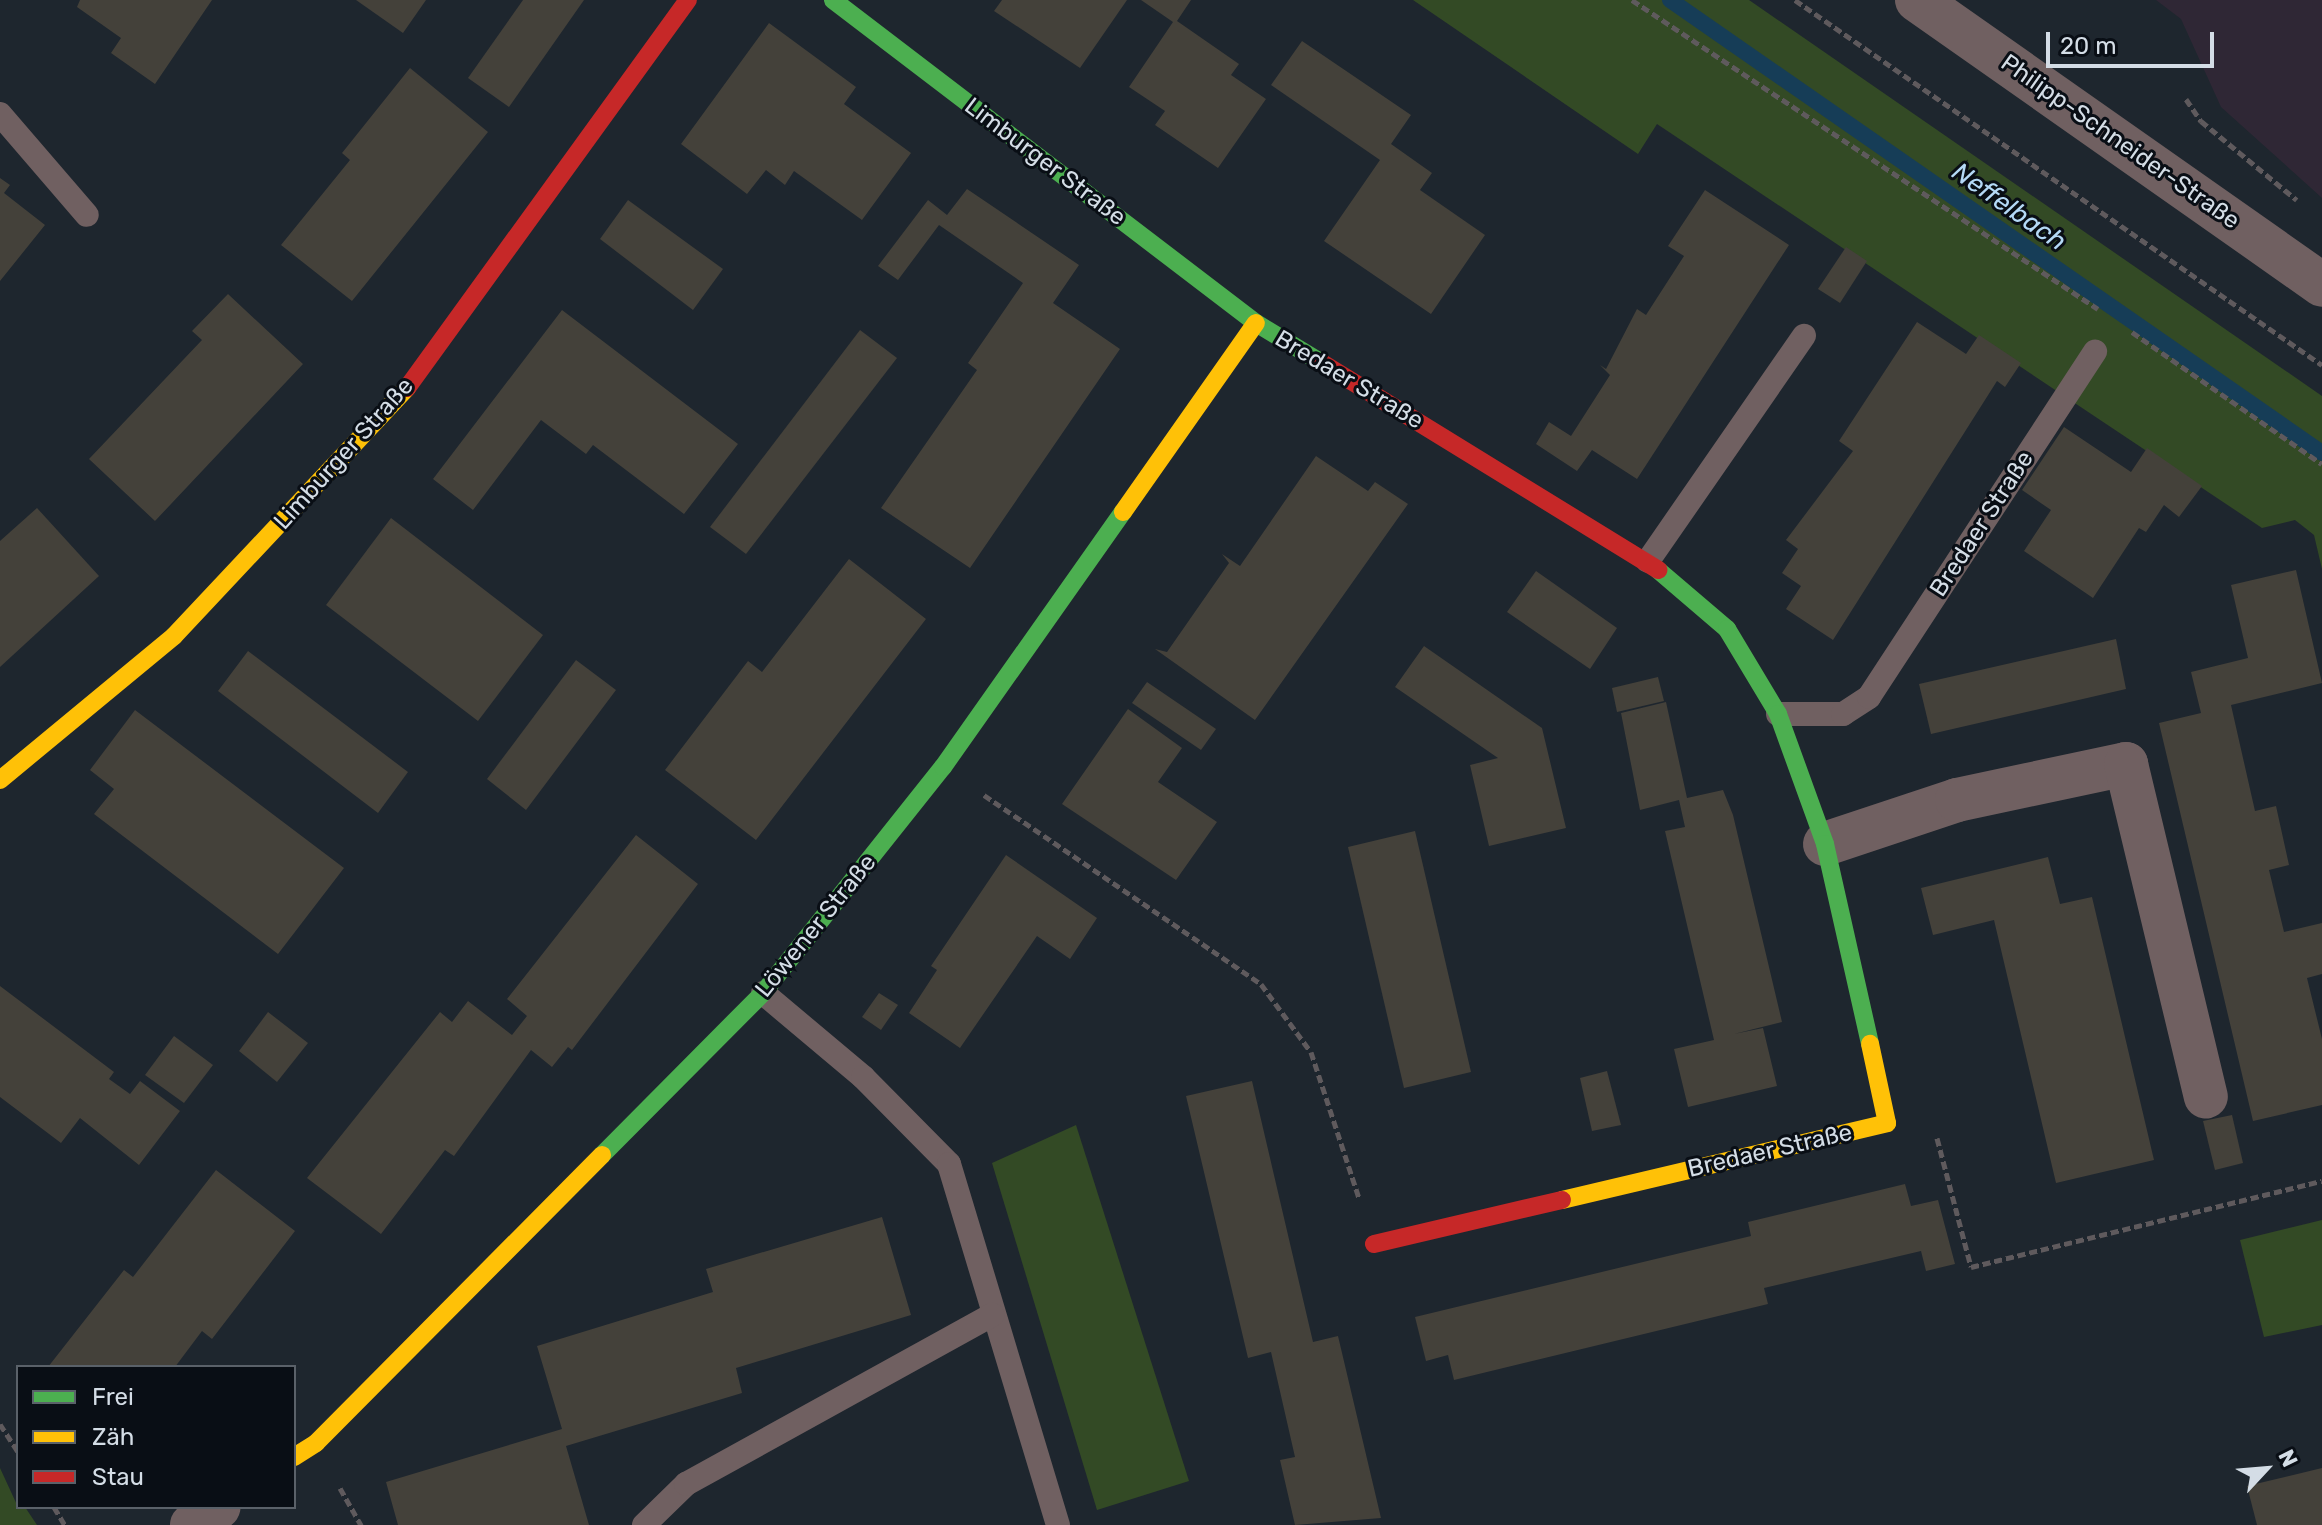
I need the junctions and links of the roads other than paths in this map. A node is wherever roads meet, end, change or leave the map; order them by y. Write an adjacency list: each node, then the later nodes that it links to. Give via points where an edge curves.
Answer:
1 (688, 0): 12 (street, Limburger Straße, via 396,404 174,636)
2 (833, 0): 7 (street, Limburger Straße)
3 (1917, 0): 6 (street, Philipp-Schneider-Straße)
4 (0, 114): 5 (lane)
5 (87, 215)
6 (2322, 285)
7 (1256, 323): 10 (street, Bredaer Straße); 14 (street, Löwener Straße, via 943,767)
8 (1804, 336): 10 (lane)
9 (2095, 351): 11 (lane, Bredaer Straße, via 1869,697 1843,714)
10 (1648, 561): 11 (street, Bredaer Straße, via 1727,629)
11 (1778, 714): 13 (street, Bredaer Straße)
12 (0, 780)
13 (1825, 844): 15 (street, via 1957,800 2126,764); 16 (street, Bredaer Straße, via 1887,1123)
14 (763, 993): 17 (lane, via 863,1077 949,1164); 18 (street, Löwener Straße, via 316,1443)
15 (2206, 1096)
16 (1374, 1244)
17 (992, 1315): 21 (lane, via 686,1484); 22 (lane)
18 (296, 1456)
19 (216, 1509): 20 (street)
20 (192, 1525)
21 (644, 1525)
22 (1058, 1525)

